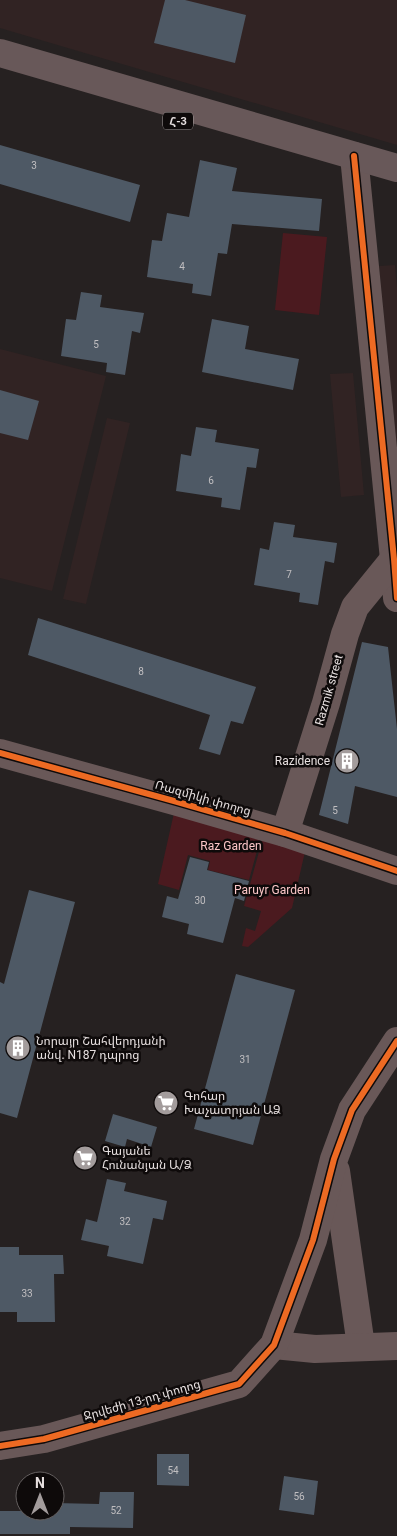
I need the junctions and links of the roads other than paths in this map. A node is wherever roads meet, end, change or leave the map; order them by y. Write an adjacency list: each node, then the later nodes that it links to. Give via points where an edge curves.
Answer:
1 (0, 52): 3 (main road, Հ-3)
2 (0, 69): 3 (main road, Հ-3)
3 (355, 164): 4 (main road, Հ-3); 5 (main road, Հ-3); 6 (street)
4 (397, 168)
5 (397, 184)
6 (394, 559): 7 (street); 9 (street, Razmik street, via 355,607)
7 (397, 598)
8 (0, 753): 9 (street, Ռազմիկի փողոց)
9 (285, 833): 10 (street, Ռազմիկի փողոց)
10 (397, 870)
11 (397, 1040): 12 (street, via 352,1110)
12 (334, 1159): 13 (street, via 313,1240); 14 (street)
13 (274, 1345): 14 (street, via 315,1349); 16 (street, Ջրվեժի 13-րդ փողոց, via 239,1384 44,1439)
14 (361, 1346): 15 (street)
15 (397, 1346)
16 (0, 1446)

